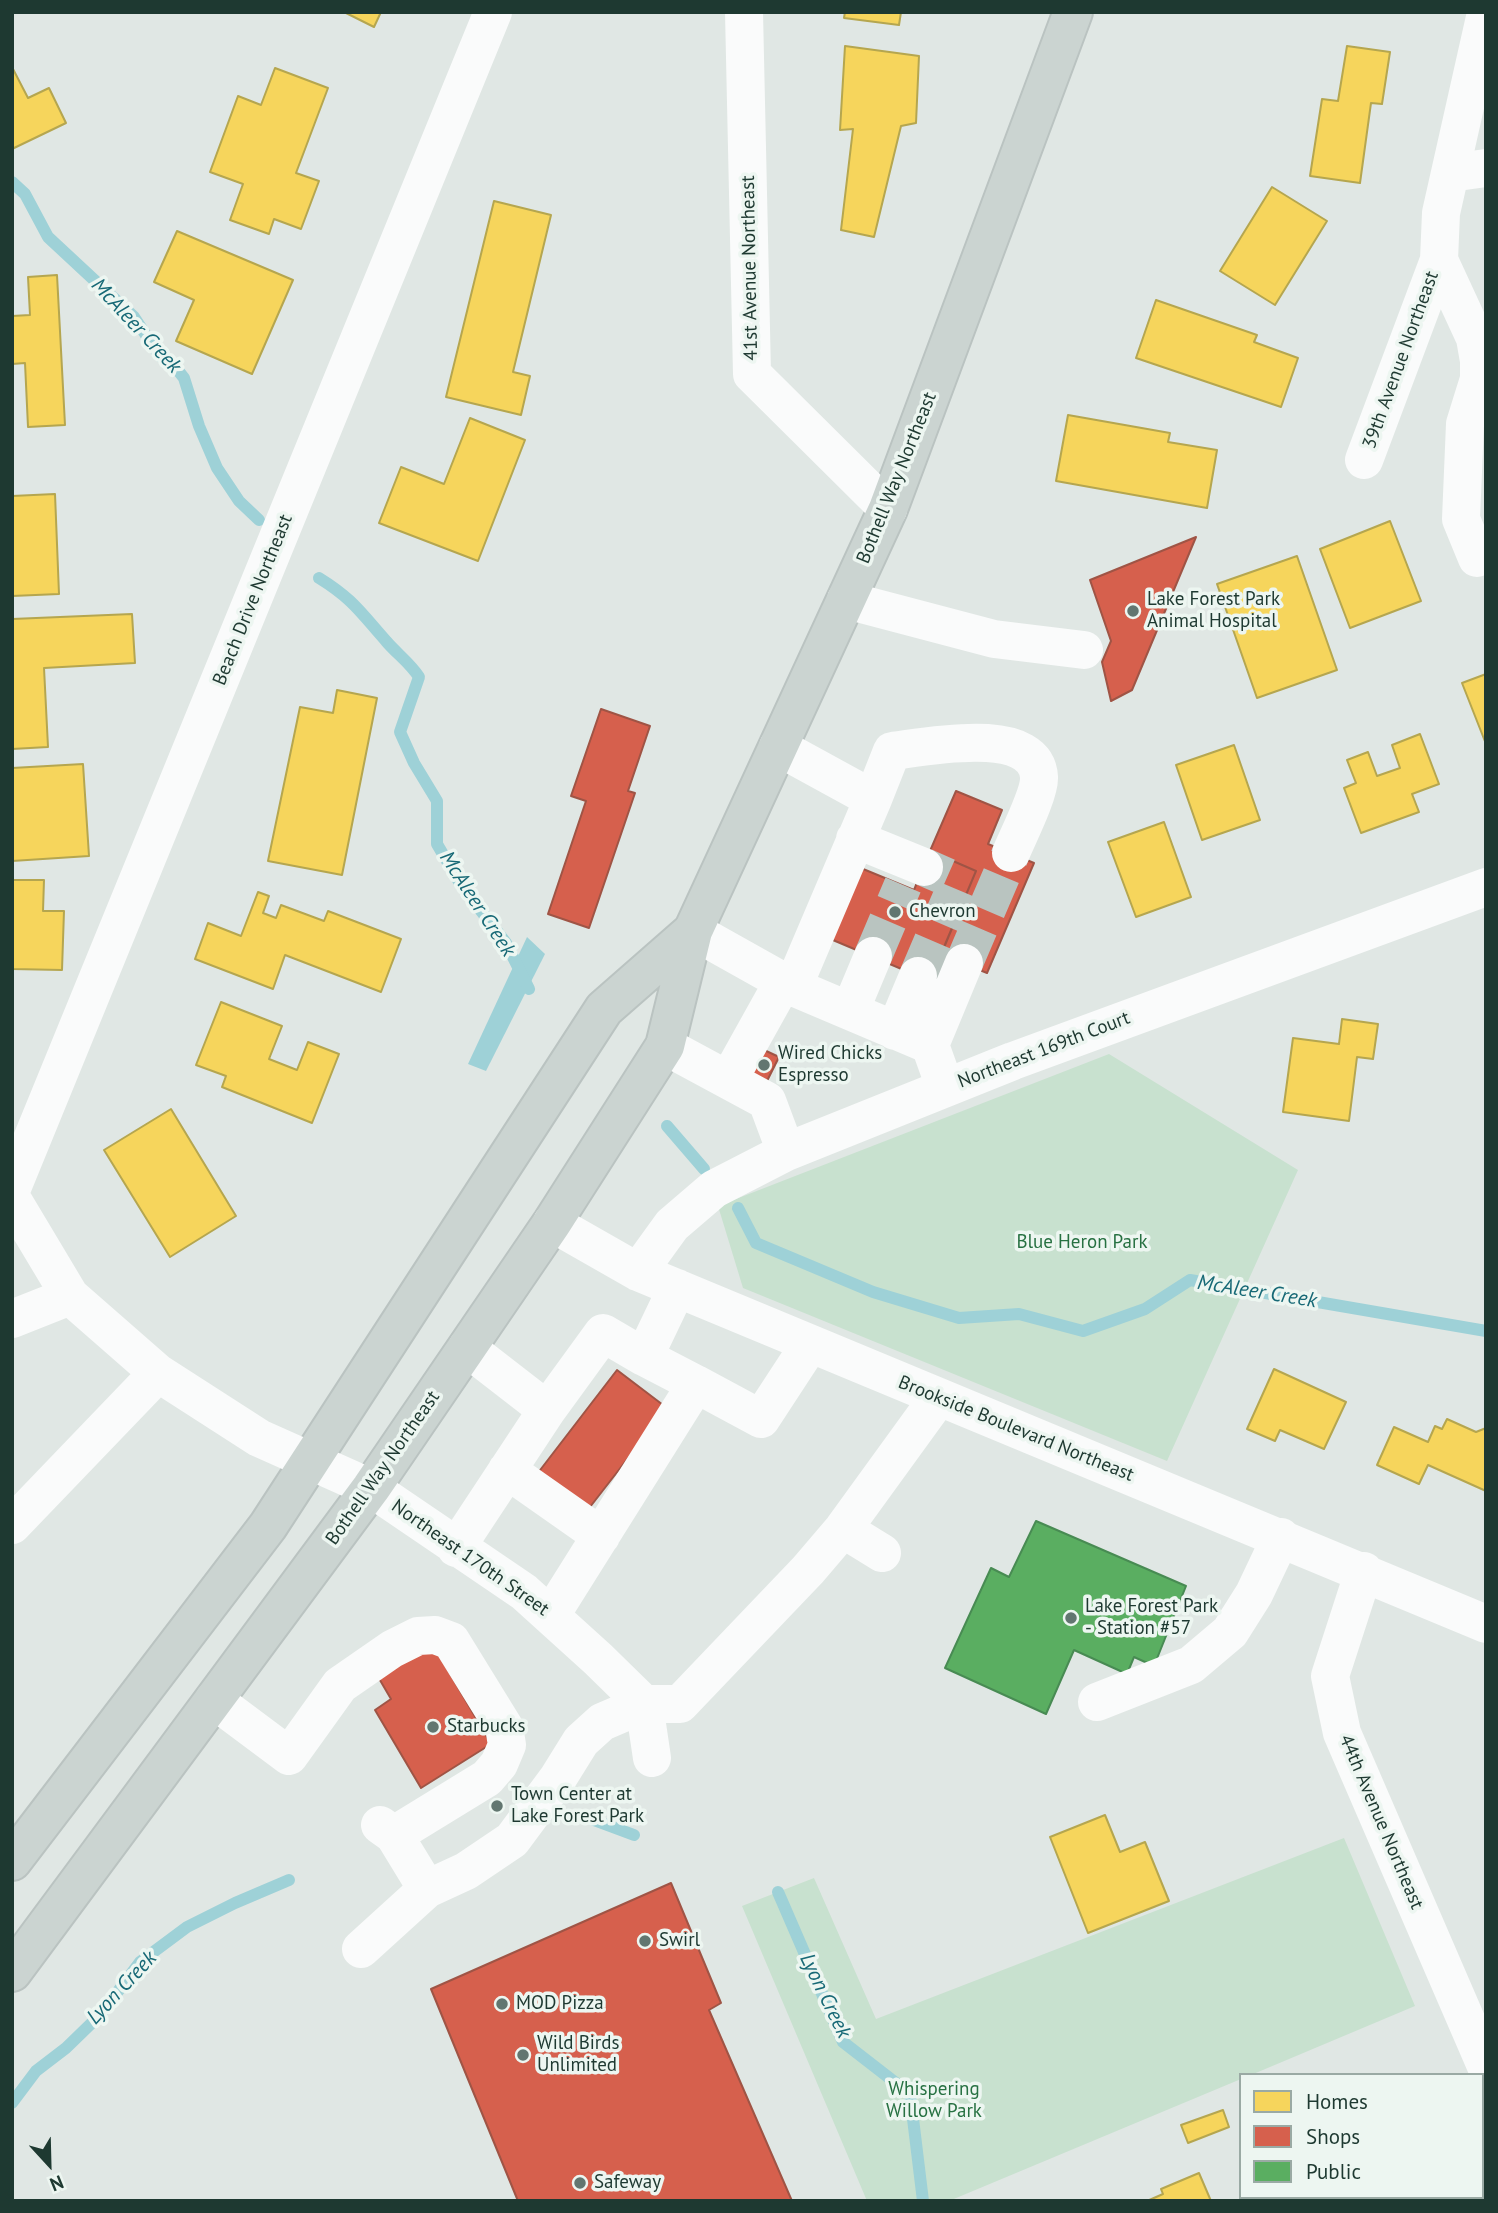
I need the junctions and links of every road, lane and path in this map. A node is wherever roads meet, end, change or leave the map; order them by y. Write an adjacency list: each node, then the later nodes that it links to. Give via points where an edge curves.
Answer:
1 (493, 12): 29 (street, Beach Drive Northeast)
2 (744, 12): 8 (street, 41st Avenue Northeast, via 752,374)
3 (1073, 12): 8 (main road, Bothell Way Northeast)
4 (1486, 13): 5 (street, 39th Avenue Northeast)
5 (1468, 170): 6 (street, 39th Avenue Northeast, via 1441,213)
6 (1438, 260): 7 (street, 39th Avenue Northeast); 9 (street, via 1475,338 1479,361 1479,379 1465,424 1461,519)
7 (1364, 460)
8 (888, 509): 10 (main road, Bothell Way Northeast)
9 (1477, 558)
10 (846, 600): 11 (street, via 994,639); 12 (main road, Bothell Way Northeast)
11 (1084, 650)
12 (778, 747): 13 (street); 18 (main road, Bothell Way Northeast)
13 (873, 799): 14 (street); 15 (street, via 892,751 977,741 1015,749 1036,764 1040,777)
14 (855, 839): 16 (street); 22 (street)
15 (1010, 853)
16 (913, 872)
17 (1486, 887): 27 (street, Northeast 169th Court)
18 (693, 931): 22 (street); 25 (main road, Bothell Way Northeast); 43 (main road, Bothell Way Northeast, via 604,1009)
19 (873, 957): 23 (street)
20 (964, 963): 24 (street)
21 (918, 976): 24 (street)
22 (788, 985): 23 (street); 26 (street)
23 (850, 1012): 24 (street)
24 (912, 1038): 27 (street)
25 (665, 1046): 26 (street); 31 (main road, Bothell Way Northeast)
26 (729, 1079): 28 (street, via 767,1101)
27 (945, 1087): 28 (street, Northeast 169th Court)
28 (786, 1152): 32 (street, Northeast 169th Court, via 714,1189 672,1225)
29 (12, 1188)
30 (12, 1199): 34 (street, Northeast 170th Street)
31 (552, 1223): 32 (street, Brookside Boulevard Northeast); 37 (main road, Bothell Way Northeast)
32 (638, 1272): 33 (street, Brookside Boulevard Northeast)
33 (677, 1288): 36 (street, Brookside Boulevard Northeast); 38 (street)
34 (71, 1296): 35 (street); 39 (street, Northeast 170th Street)
35 (12, 1319)
36 (810, 1344): 40 (street, via 761,1419); 41 (street, Brookside Boulevard Northeast)
37 (467, 1348): 42 (street); 45 (main road, Bothell Way Northeast)
38 (644, 1357): 40 (street); 42 (street, via 603,1333)
39 (158, 1373): 43 (street, Northeast 170th Street, via 259,1438); 46 (street)
40 (696, 1384): 48 (street)
41 (938, 1398): 47 (street); 49 (street, Brookside Boulevard Northeast)
42 (547, 1410): 44 (street)
43 (312, 1461): 45 (street, Northeast 170th Street); 59 (main road, Bothell Way Northeast, via 268,1526)
44 (507, 1470): 48 (street); 50 (street)
45 (371, 1488): 50 (street, Northeast 170th Street); 55 (main road, Bothell Way Northeast)
46 (12, 1525)
47 (843, 1529): 51 (street); 57 (street, via 680,1704)
48 (601, 1536): 53 (street)
49 (1281, 1537): 52 (street, Brookside Boulevard Northeast); 56 (street, via 1230,1632 1191,1665)
50 (456, 1548): 53 (street, Northeast 170th Street)
51 (882, 1553)
52 (1364, 1572): 54 (street, Brookside Boulevard Northeast); 63 (street, 44th Avenue Northeast, via 1330,1676 1342,1733)
53 (551, 1615): 57 (street, Northeast 170th Street)
54 (1486, 1623)
55 (214, 1700): 60 (street, via 289,1756 340,1685 418,1636 435,1634 451,1641 504,1727 506,1745 488,1778 387,1830); 62 (main road, Bothell Way Northeast)
56 (1097, 1702)
57 (643, 1704): 58 (street); 60 (street, via 602,1722 581,1741 512,1840 466,1871)
58 (652, 1758)
59 (12, 1861)
60 (427, 1889): 61 (street)
61 (361, 1949)
62 (12, 1972)
63 (1486, 2066)

